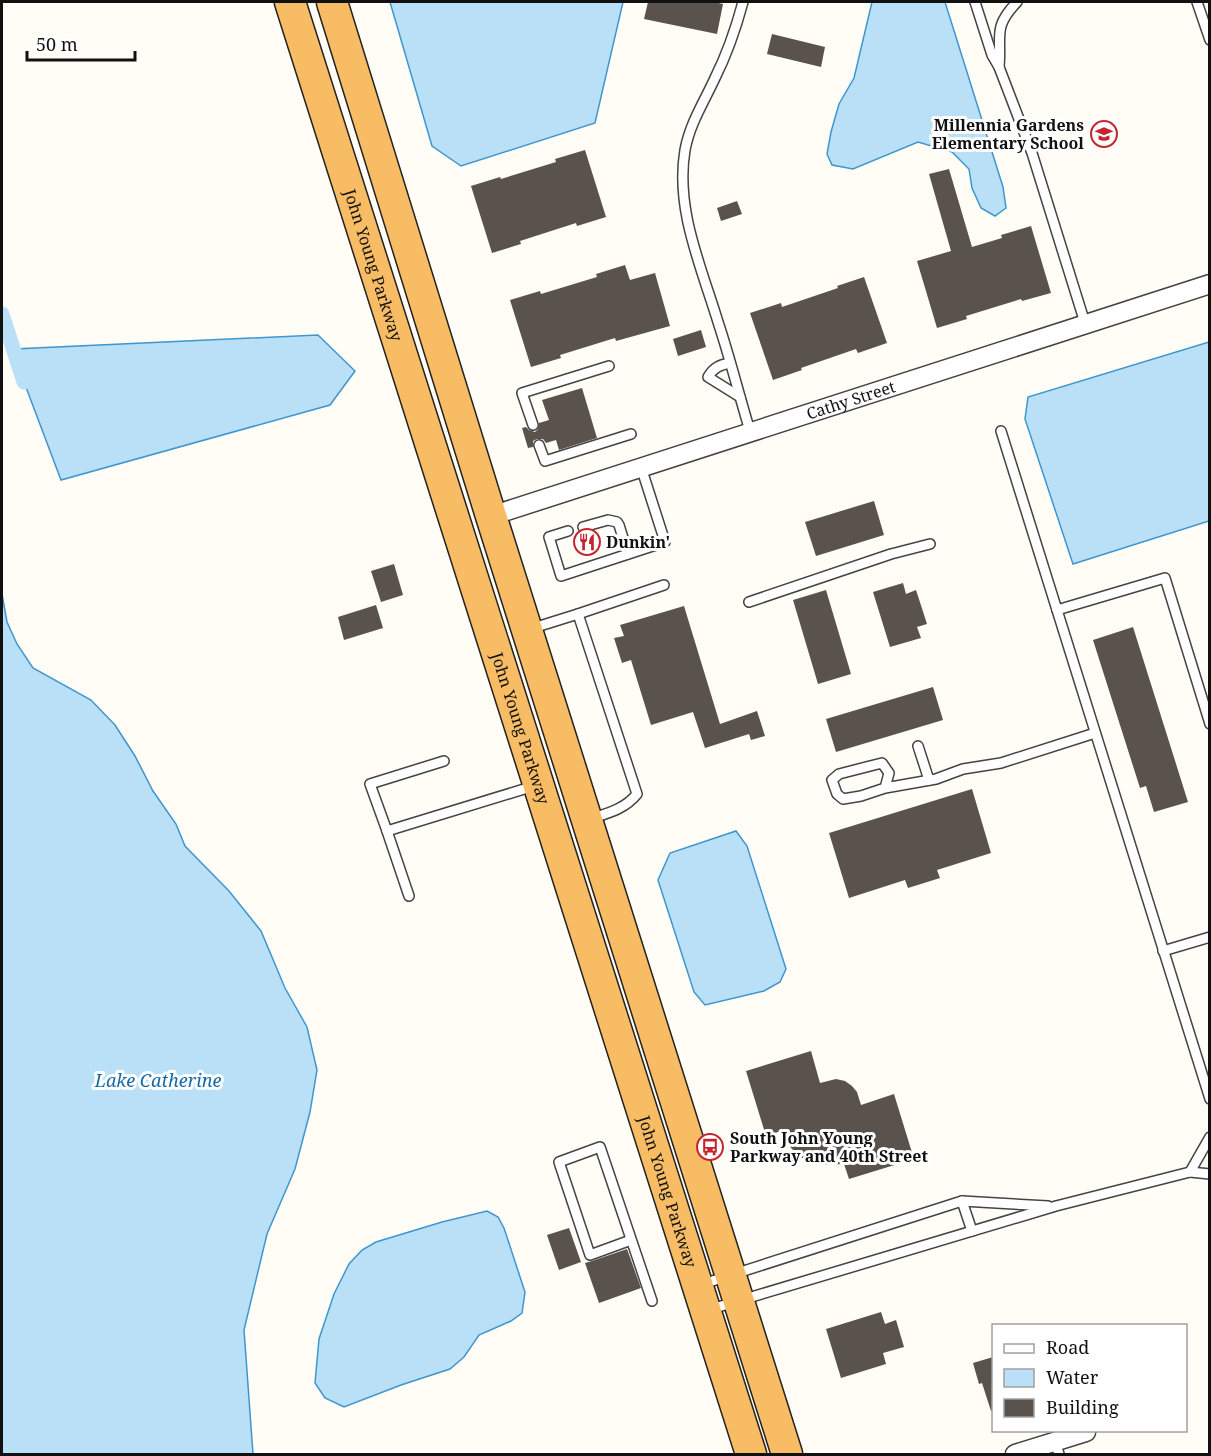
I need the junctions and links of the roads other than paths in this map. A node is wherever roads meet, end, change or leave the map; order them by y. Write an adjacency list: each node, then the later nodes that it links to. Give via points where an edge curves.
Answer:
1 (290, 2): 15 (highway, John Young Parkway)
2 (332, 2): 21 (highway, John Young Parkway)
3 (743, 2): 11 (lane, via 728,50 694,119 685,149 682,185 686,219)
4 (975, 2): 8 (lane)
5 (1017, 2): 8 (lane, via 1000,27)
6 (1197, 2): 7 (lane)
7 (1209, 40)
8 (999, 67): 10 (lane, via 1032,153)
9 (1209, 284): 10 (street, Cathy Street)
10 (1085, 323): 16 (street, Cathy Street)
11 (730, 363): 13 (lane); 13 (lane, via 719,365 708,376)
12 (609, 366): 14 (lane, via 522,393)
13 (740, 397): 16 (lane)
14 (533, 425)
15 (427, 431): 21 (highway, via 465,495); 36 (highway, John Young Parkway)
16 (750, 431): 20 (street, Cathy Street)
17 (1001, 431): 28 (lane)
18 (631, 434): 19 (lane, via 545,461)
19 (539, 445)
20 (641, 467): 21 (street, Cathy Street); 25 (lane, via 665,542)
21 (491, 516): 30 (highway, John Young Parkway)
22 (583, 527): 25 (lane, via 608,520 617,522)
23 (568, 531): 25 (lane, via 549,537 561,576)
24 (930, 544): 27 (lane)
25 (628, 554)
26 (664, 585): 29 (lane)
27 (749, 602)
28 (1057, 610): 31 (lane, via 1166,578); 32 (lane)
29 (578, 614): 30 (lane); 38 (lane, via 638,794 629,804)
30 (527, 630): 38 (highway, John Young Parkway)
31 (1209, 724)
32 (1095, 733): 35 (lane, via 1001,763); 42 (lane)
33 (918, 746): 35 (lane)
34 (444, 761): 39 (lane, via 370,784)
35 (929, 780): 37 (lane)
36 (539, 784): 39 (lane); 52 (highway, John Young Parkway)
37 (885, 788): 37 (lane, via 843,799 832,780 839,774 882,763 889,773)
38 (587, 820): 51 (highway, John Young Parkway)
39 (387, 831): 40 (lane)
40 (409, 896)
41 (1209, 937): 42 (lane)
42 (1163, 951): 43 (lane)
43 (1209, 1099)
44 (1209, 1137): 45 (lane)
45 (1190, 1172): 46 (lane); 48 (lane)
46 (1209, 1174)
47 (962, 1201): 48 (lane); 49 (lane); 51 (lane)
48 (1056, 1206): 49 (lane)
49 (972, 1232): 51 (lane)
50 (631, 1240): 50 (lane, via 600,1147 559,1162 590,1255); 53 (lane)
51 (735, 1288): 52 (lane); 52 (lane); 57 (highway, John Young Parkway)
52 (702, 1298): 56 (highway, John Young Parkway)
53 (652, 1301)
54 (1086, 1432): 55 (street)
55 (1057, 1448): 58 (street)
56 (751, 1455)
57 (787, 1455)
58 (1016, 1455)

